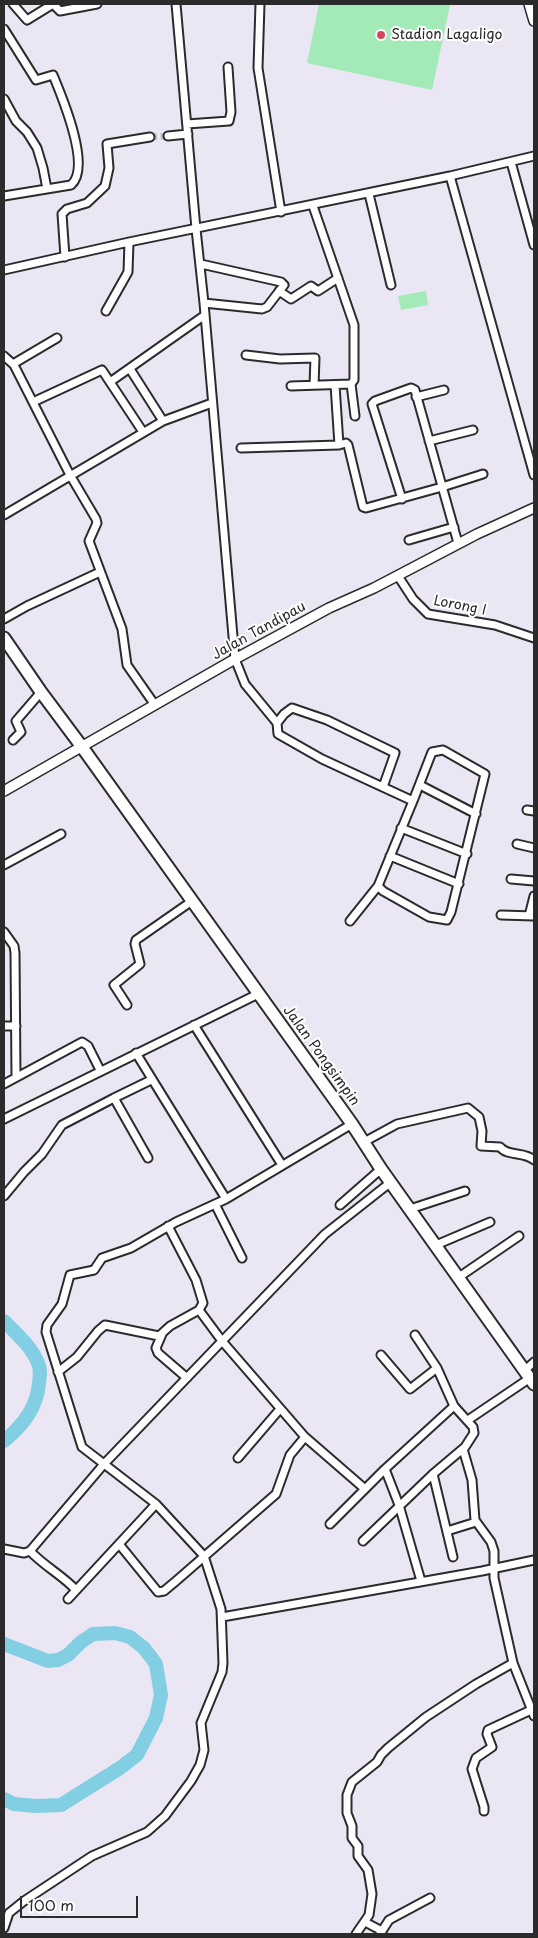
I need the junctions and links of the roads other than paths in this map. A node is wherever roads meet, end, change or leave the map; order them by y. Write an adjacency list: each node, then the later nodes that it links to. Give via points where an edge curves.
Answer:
1 (13, 4): 2 (street, via 28,20 53,4 60,11)
2 (97, 4)
3 (176, 4): 10 (street)
4 (260, 4): 21 (street, via 258,68)
5 (529, 4): 6 (street)
6 (534, 21)
7 (4, 29): 17 (street, via 36,80 53,75 74,135 78,156 75,181 71,186)
8 (228, 67): 10 (street, via 229,121)
9 (4, 99): 17 (street, via 16,122 37,148)
10 (187, 124): 11 (street)
11 (188, 134): 12 (street); 22 (street)
12 (168, 136)
13 (150, 138): 25 (street, via 107,144 109,168 105,186 87,203 67,209 62,214)
14 (534, 156): 15 (street)
15 (511, 162): 16 (street); 24 (street)
16 (450, 176): 18 (street); 57 (street)
17 (47, 189): 19 (street)
18 (369, 194): 20 (street); 29 (street)
19 (4, 196)
20 (313, 206): 21 (street); 28 (street)
21 (281, 212): 22 (street)
22 (196, 229): 23 (street); 26 (street)
23 (129, 242): 25 (street); 32 (street, via 128,272)
24 (534, 245)
25 (65, 257): 27 (street)
26 (201, 264): 30 (street, via 282,283 284,285); 31 (street)
27 (4, 270)
28 (338, 278): 30 (street, via 318,291 311,286 291,299); 40 (street, via 354,327 354,378)
29 (392, 285)
30 (279, 291): 31 (street, via 267,307 260,309)
31 (204, 303): 33 (street)
32 (106, 311)
33 (205, 315): 38 (street); 47 (street)
34 (57, 338): 37 (street)
35 (246, 355): 41 (street, via 316,358)
36 (4, 356): 37 (street)
37 (13, 364): 46 (street)
38 (130, 369): 39 (street); 49 (street)
39 (110, 382): 46 (street, via 100,370); 51 (street)
40 (351, 384): 42 (street); 48 (street)
41 (314, 385): 42 (street); 43 (street)
42 (335, 385): 53 (street)
43 (291, 386)
44 (444, 390): 45 (street)
45 (416, 397): 52 (street); 59 (street, via 415,390 410,388 372,404)
46 (33, 402): 56 (street)
47 (212, 403): 49 (street); 70 (street)
48 (355, 416)
49 (163, 421): 51 (street)
50 (473, 430): 52 (street)
51 (143, 432): 56 (street)
52 (429, 441): 58 (street)
53 (339, 445): 54 (street); 59 (street, via 348,445 364,508)
54 (241, 448)
55 (483, 474): 58 (street)
56 (70, 475): 61 (street); 65 (street, via 97,521 89,540)
57 (534, 475)
58 (442, 487): 59 (street); 62 (street)
59 (402, 498)
60 (534, 508): 64 (street, Jalan Tandipau)
61 (4, 515)
62 (454, 527): 63 (street); 64 (street)
63 (409, 540)
64 (458, 543): 66 (street, Jalan Tandipau)
65 (100, 572): 67 (street); 72 (street, via 122,629 129,670)
66 (398, 576): 69 (street, Lorong I, via 413,600 428,614 495,625); 70 (street, Jalan Tandipau, via 329,608)
67 (4, 619)
68 (4, 638): 71 (main road, Jalan Pongsimpin)
69 (534, 638)
70 (235, 659): 72 (street, Jalan Tandipau); 73 (street, via 245,684)
71 (41, 692): 74 (street, via 16,720 21,732); 75 (main road, Jalan Pongsimpin)
72 (155, 705): 75 (street, Jalan Tandipau)
73 (278, 723): 77 (street, via 278,734); 77 (street, via 292,708 327,720 395,753)
74 (13, 740)
75 (82, 747): 78 (street, Jalan Tandipau); 93 (main road, Jalan Pongsimpin)
76 (420, 785): 79 (street); 80 (street); 80 (street, via 432,752 443,750 485,774)
77 (382, 787): 79 (street)
78 (4, 791)
79 (413, 801): 81 (street)
80 (476, 814): 85 (street)
81 (402, 828): 85 (street); 86 (street)
82 (61, 834): 87 (street)
83 (517, 844): 84 (street)
84 (534, 848)
85 (467, 854): 90 (street)
86 (390, 856): 90 (street); 91 (street)
87 (4, 865)
88 (511, 878): 89 (street)
89 (534, 881)
90 (459, 884): 91 (street, via 447,920 429,917)
91 (378, 886): 96 (street)
92 (534, 896): 95 (street)
93 (192, 901): 98 (main road, Jalan Pongsimpin); 99 (street, via 136,940 140,964 114,984)
94 (501, 915): 95 (street)
95 (532, 916)
96 (350, 921)
97 (4, 932): 102 (street, via 15,953)
98 (258, 994): 100 (street); 110 (main road, Jalan Pongsimpin)
99 (127, 1005)
100 (194, 1025): 103 (street); 114 (street)
101 (4, 1026): 102 (street)
102 (16, 1026): 105 (street)
103 (136, 1053): 104 (street); 106 (street)
104 (100, 1070): 105 (street, via 88,1046 82,1042); 109 (street)
105 (16, 1077): 107 (street)
106 (151, 1080): 108 (street); 119 (street)
107 (4, 1084)
108 (114, 1098): 112 (street); 118 (street, via 62,1124 42,1154)
109 (4, 1119)
110 (352, 1124): 111 (main road, Jalan Pongsimpin); 114 (street)
111 (364, 1142): 113 (street, via 397,1124 469,1109 479,1117 481,1146 500,1147 506,1153); 115 (main road, Jalan Pongsimpin)
112 (148, 1158)
113 (534, 1160)
114 (282, 1165): 119 (street)
115 (381, 1169): 116 (main road, Jalan Pongsimpin); 121 (street)
116 (391, 1182): 122 (main road, Jalan Pongsimpin); 132 (street, via 330,1229)
117 (465, 1191): 122 (street)
118 (4, 1196)
119 (226, 1199): 120 (street)
120 (215, 1204): 124 (street); 127 (street)
121 (340, 1204)
122 (410, 1209): 126 (main road, Jalan Pongsimpin)
123 (490, 1222): 126 (street)
124 (168, 1226): 129 (street, via 198,1286 203,1303); 136 (street, via 131,1248 102,1258 94,1270 70,1275 61,1307 46,1328)
125 (519, 1236): 128 (street)
126 (436, 1245): 128 (main road, Jalan Pongsimpin)
127 (242, 1258)
128 (459, 1277): 137 (main road, Jalan Pongsimpin)
129 (198, 1310): 130 (street); 132 (street)
130 (162, 1334): 136 (street, via 158,1336 106,1325 77,1358); 138 (street, via 156,1348 158,1353)
131 (415, 1335): 135 (street)
132 (222, 1341): 138 (street); 140 (street)
133 (380, 1355): 135 (street, via 410,1389)
134 (534, 1362): 137 (street)
135 (437, 1368): 139 (street)
136 (58, 1372): 145 (street, via 79,1443)
137 (530, 1377): 141 (street)
138 (187, 1378): 145 (street)
139 (454, 1406): 141 (street); 146 (street)
140 (280, 1409): 142 (street); 144 (street)
141 (468, 1420): 143 (street, via 474,1433)
142 (305, 1437): 148 (street); 158 (street, via 290,1453 276,1494)
143 (463, 1449): 147 (street); 151 (street, via 474,1488)
144 (238, 1458)
145 (104, 1464): 149 (street); 157 (street)
146 (385, 1469): 148 (street); 150 (street)
147 (433, 1474): 150 (street); 153 (street)
148 (365, 1489): 152 (street)
149 (156, 1504): 155 (street); 158 (street)
150 (399, 1505): 154 (street); 162 (street)
151 (476, 1522): 153 (street); 161 (street, via 493,1545)
152 (330, 1524)
153 (447, 1531): 159 (street)
154 (363, 1541)
155 (119, 1544): 158 (street, via 158,1592 164,1591); 163 (street)
156 (4, 1549): 157 (street)
157 (30, 1551): 163 (street)
158 (204, 1556): 165 (street)
159 (453, 1556)
160 (534, 1560): 161 (street)
161 (493, 1569): 162 (street); 166 (street)
162 (421, 1581): 165 (street)
163 (76, 1590): 164 (street)
164 (68, 1599)
165 (222, 1618): 171 (street, via 222,1672 201,1723 204,1750 189,1785 155,1826 92,1856 24,1900 9,1913)
166 (514, 1663): 167 (street); 170 (street, via 422,1720 352,1782 347,1794 352,1838 358,1846 358,1856 368,1870 372,1894 371,1909)
167 (532, 1713): 168 (street, via 488,1730 492,1747 477,1757 472,1769)
168 (484, 1811)
169 (430, 1898): 172 (street, via 389,1920)
170 (364, 1922): 172 (street); 173 (street)
171 (4, 1928)
172 (381, 1933)
173 (356, 1934)

